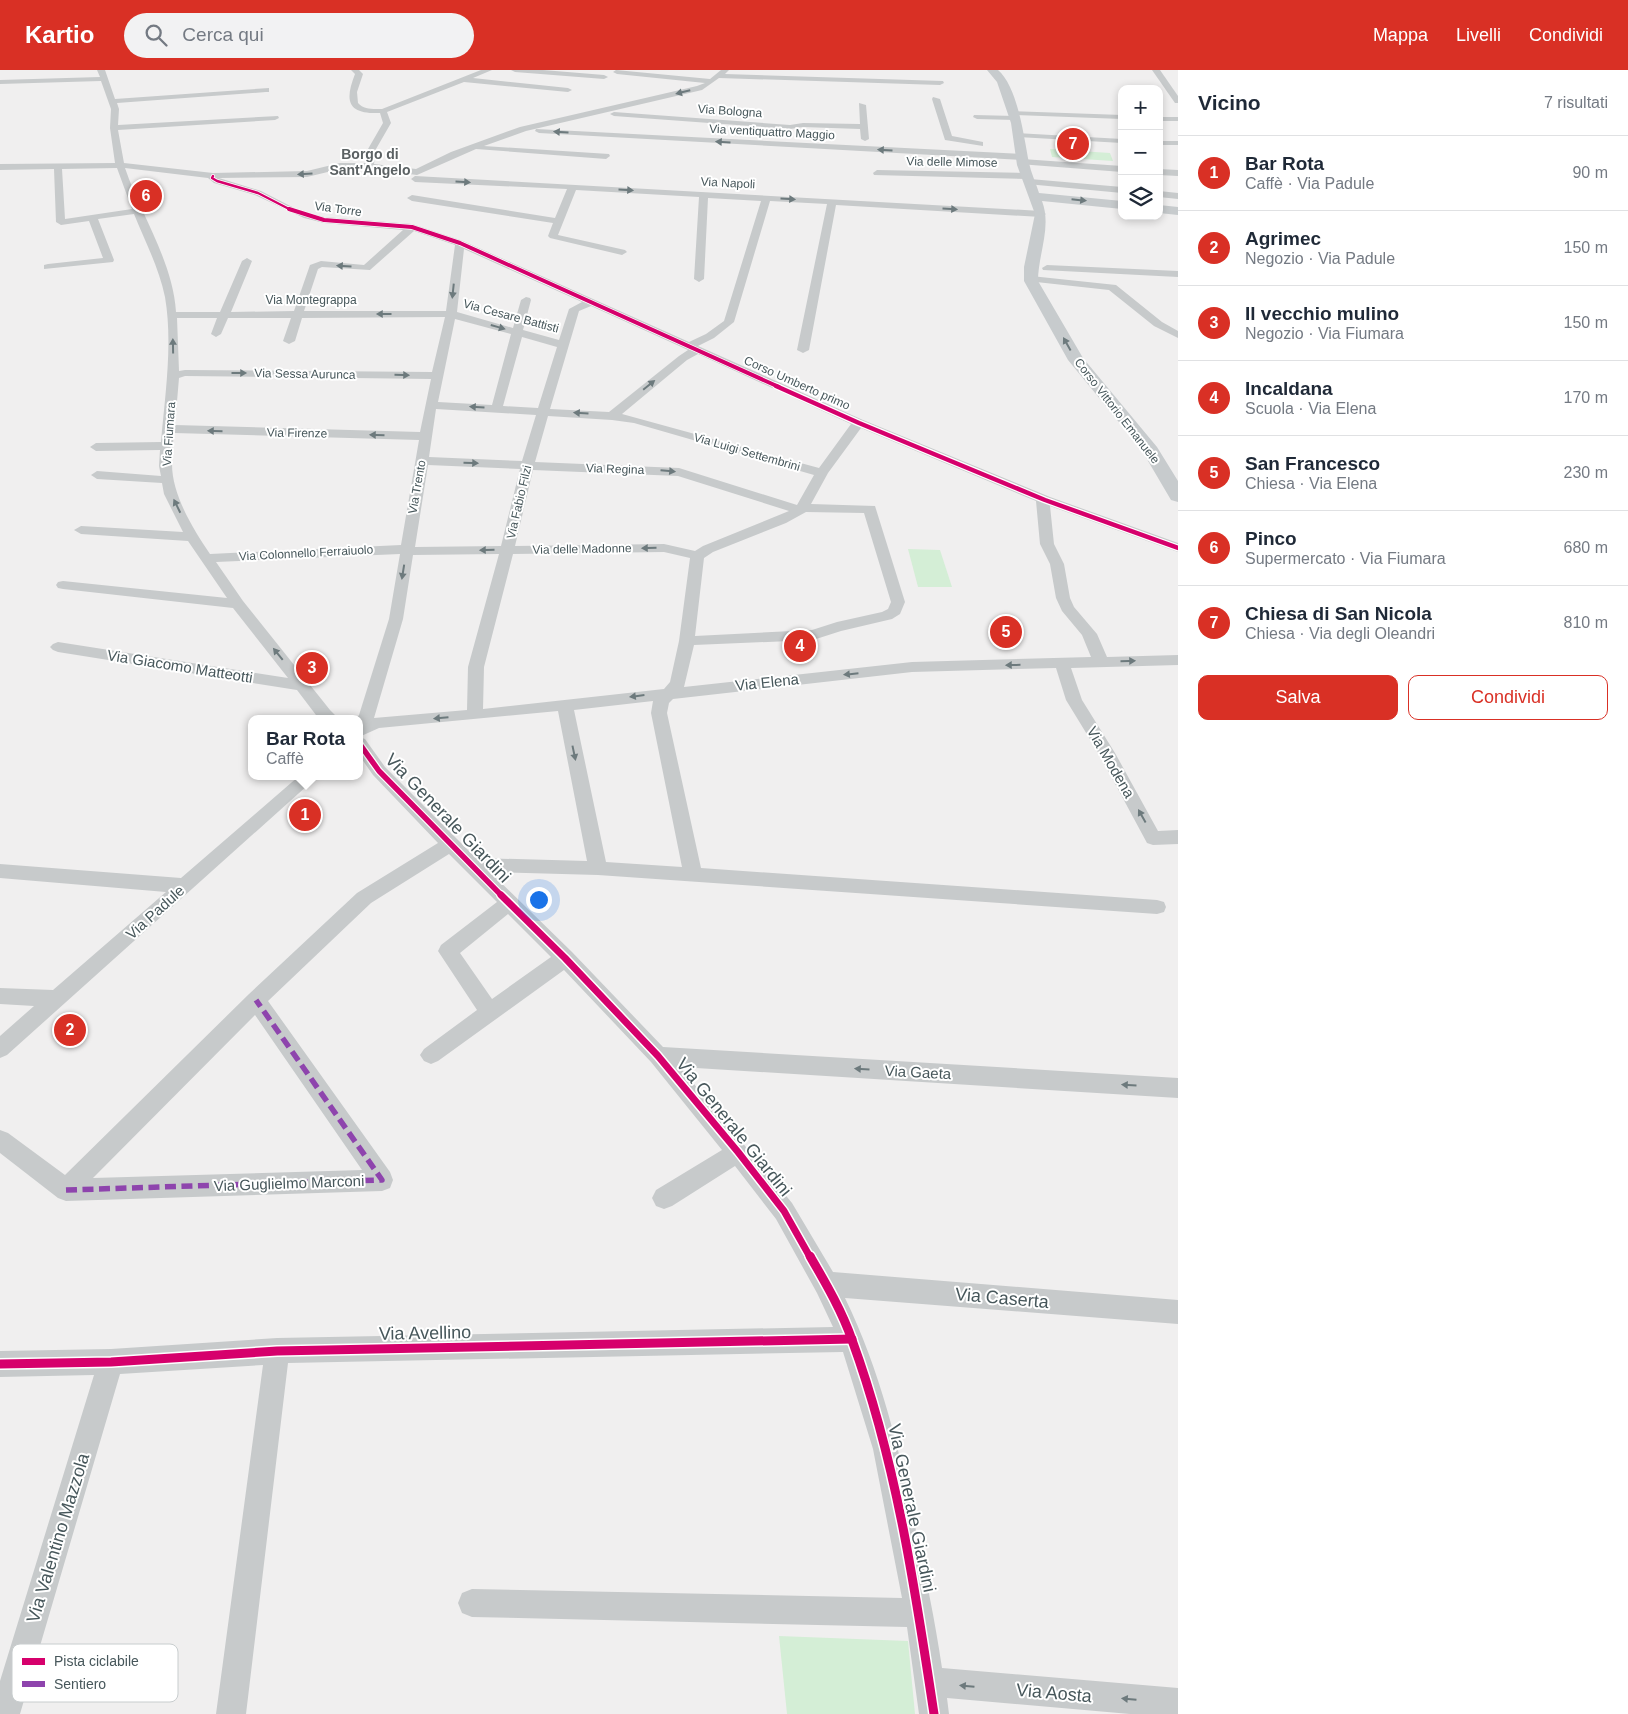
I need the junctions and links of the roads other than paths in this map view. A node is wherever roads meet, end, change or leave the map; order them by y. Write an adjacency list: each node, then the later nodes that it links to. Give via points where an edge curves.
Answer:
1 (101, 70): 11 (street)
2 (356, 70): 24 (street, via 359,74 351,97 353,104 372,112)
3 (488, 70): 13 (street)
4 (515, 70): 10 (street)
5 (726, 70): 12 (street)
6 (871, 70): 15 (street)
7 (992, 70): 26 (street, via 998,74)
8 (1156, 70): 21 (street)
9 (617, 72): 12 (street)
10 (604, 77)
11 (103, 79): 14 (street); 22 (street)
12 (715, 79): 15 (street); 25 (street, one-way to 25, via 686,92)
13 (460, 80): 18 (street); 24 (street)
14 (0, 82)
15 (875, 82): 16 (street)
16 (940, 83)
17 (266, 90): 22 (street)
18 (568, 90)
19 (265, 99): 22 (street)
20 (936, 100): 37 (street, via 948,138 971,144)
21 (1178, 101)
22 (114, 105): 33 (street, Via Fiumara)
23 (862, 105): 32 (street)
24 (383, 111): 46 (street, via 387,123 374,144)
25 (593, 112): 32 (street, Via Bologna, via 790,127); 34 (street)
26 (1014, 115): 27 (street); 28 (street); 40 (street)
27 (977, 117)
28 (1118, 117)
29 (275, 118): 33 (street)
30 (1163, 118): 31 (street)
31 (1178, 119)
32 (864, 127): 41 (street)
33 (114, 128): 43 (street, Via Fiumara)
34 (523, 130): 39 (street); 41 (street, Via ventiquattro Maggio, one-way to 34)
35 (1118, 141): 40 (street)
36 (1163, 143): 38 (street)
37 (990, 144)
38 (1178, 144)
39 (472, 147): 42 (street); 52 (street)
40 (1018, 149): 41 (street, Via ventiquattro Maggio, one-way to 41); 47 (street); 53 (street)
41 (866, 150)
42 (606, 156)
43 (120, 165): 45 (street, Via Torre); 51 (street, Via Torre); 64 (street, Via Fiumara)
44 (0, 166): 45 (street, Via Torre)
45 (58, 166): 67 (street, via 61,222)
46 (370, 166): 51 (street, Via Napoli, one-way to 51, via 334,166 306,174); 52 (street, Via Napoli)
47 (1118, 168)
48 (1163, 172): 50 (street)
49 (877, 173): 53 (street, Via delle Mimose)
50 (1178, 173)
51 (213, 176): 69 (street, Via Torre, via 216,181 258,193 307,216 398,227)
52 (416, 176): 54 (street, Via Napoli, one-way to 54); 68 (street, via 411,202)
53 (1028, 179): 55 (street, Via delle Mimose); 58 (street)
54 (573, 187): 56 (street, Via Napoli, one-way to 56); 68 (street)
55 (1118, 190)
56 (704, 194): 60 (street, Via Napoli); 76 (street)
57 (1163, 194): 59 (street)
58 (1035, 196): 62 (street, one-way to 62); 66 (street)
59 (1178, 196)
60 (766, 198): 61 (street, Via Napoli, one-way to 61); 88 (street, via 729,322)
61 (832, 202): 66 (street, Via Napoli, one-way to 66); 89 (street)
62 (1118, 205)
63 (1163, 209): 65 (street)
64 (138, 211): 67 (street); 82 (street, Via Fiumara, via 163,271)
65 (1178, 211)
66 (1040, 214): 74 (street)
67 (93, 218): 73 (street, via 109,260)
68 (558, 221): 71 (street, via 553,236)
69 (411, 223): 70 (street, Corso Umberto primo); 80 (street, one-way to 80, via 366,268 316,265)
70 (460, 243): 78 (street, Corso Umberto primo); 81 (street, Via Trento, one-way to 81)
71 (622, 252)
72 (247, 261): 79 (street)
73 (48, 267)
74 (1031, 273): 75 (street); 85 (street, via 1112,286 1158,324); 106 (street, Corso Vittorio Emanuele, one-way to 74, via 1148,447 1076,360)
75 (1174, 276)
76 (699, 279)
77 (526, 300): 83 (street)
78 (591, 302): 87 (street, Via Fabio Filzi, via 574,309); 88 (street, Corso Umberto primo)
79 (225, 314): 80 (street, Via Montegrappa); 82 (street, Via Montegrappa); 84 (street)
80 (298, 314): 81 (street, Via Montegrappa, one-way to 80); 86 (street)
81 (451, 314): 83 (street, Via Cesare Battisti, one-way to 83); 91 (street, Via Trento)
82 (172, 315): 90 (street, Via Fiumara, one-way to 82)
83 (518, 333): 87 (street, Via Cesare Battisti); 93 (street)
84 (216, 334)
85 (1178, 335)
86 (289, 341)
87 (564, 345): 94 (street, Via Fabio Filzi)
88 (693, 348): 95 (street, one-way to 88); 96 (street, Corso Umberto primo)
89 (803, 350)
90 (173, 376): 91 (street, Via Sessa Aurunca, one-way to 91, via 185,373); 97 (street, Via Fiumara)
91 (438, 376): 92 (street, Via Trento)
92 (431, 404): 93 (street, Via Luigi Settembrini, one-way to 92); 98 (street, Via Trento)
93 (497, 408): 94 (street, Via Luigi Settembrini)
94 (544, 411): 95 (street, Via Luigi Settembrini, one-way to 94); 102 (street, Via Fabio Filzi)
95 (612, 416): 103 (street, Via Luigi Settembrini)
96 (859, 424): 103 (street); 107 (street, Corso Umberto primo)
97 (168, 429): 98 (street, Via Firenze, one-way to 97); 99 (street, Via Fiumara)
98 (426, 436): 101 (street, Via Trento)
99 (166, 446): 100 (street); 105 (street, Via Fiumara)
100 (96, 447)
101 (422, 461): 102 (street, Via Regina, one-way to 102); 112 (street, Via Trento)
102 (527, 466): 108 (street, Via Regina, one-way to 108, via 678,472); 113 (street, Via Fabio Filzi)
103 (822, 473): 108 (street)
104 (98, 475): 105 (street)
105 (168, 480): 110 (street, Via Fiumara, one-way to 105)
106 (1178, 496)
107 (1043, 500): 111 (street, Corso Umberto primo); 121 (street, via 1047,544 1057,564 1063,598 1067,608 1089,634)
108 (802, 509): 114 (street); 118 (street, via 870,509 898,602 895,611 887,616 813,635)
109 (81, 530): 110 (street)
110 (192, 537): 115 (street, Via Fiumara)
111 (1178, 548)
112 (407, 550): 113 (street, Via delle Madonne, one-way to 112); 115 (street, Via Colonnello Ferraiuolo); 128 (street, Via Trento, one-way to 128, via 396,619)
113 (507, 550): 114 (street, Via delle Madonne, one-way to 113, via 664,548); 127 (street, Via Fabio Filzi, via 476,667)
114 (697, 556): 118 (street)
115 (206, 558): 117 (street, Via Fiumara)
116 (63, 585): 117 (street)
117 (238, 604): 123 (street, Via Fiumara, one-way to 117)
118 (687, 641): 124 (street, via 678,684)
119 (58, 646): 123 (street, Via Giacomo Matteotti)
120 (1178, 660): 121 (street, Via Elena, one-way to 120)
121 (1101, 662): 122 (street, Via Elena)
122 (1062, 664): 124 (street, Via Elena, one-way to 124, via 912,667); 132 (street, Via Modena, one-way to 122, via 1153,838 1074,700)
123 (303, 686): 126 (street, Via Fiumara)
124 (669, 693): 125 (street, Via Elena, one-way to 125); 137 (street, via 662,701 659,713)
125 (564, 705): 127 (street, Via Elena); 135 (street, one-way to 135)
126 (325, 715)
127 (475, 715): 129 (street, Via Elena, one-way to 129, via 376,723)
128 (363, 722)
129 (363, 729)
130 (363, 749): 133 (street, Via Generale Giardini, via 379,771)
131 (305, 780): 138 (street, Via Padule)
132 (1178, 837)
133 (451, 844): 134 (street, Via Generale Giardini); 144 (street, via 364,898)
134 (471, 865): 135 (street); 139 (street, Via Generale Giardini)
135 (598, 868): 137 (street)
136 (0, 871): 138 (street)
137 (692, 875): 140 (street)
138 (185, 886): 143 (street, Via Padule)
139 (509, 903): 141 (street, Via Generale Giardini); 145 (street, via 448,951)
140 (1157, 907)
141 (565, 958): 145 (street); 148 (street, Via Generale Giardini)
142 (0, 996): 143 (street)
143 (58, 999): 146 (street, Via Padule)
144 (256, 1000): 152 (street); 152 (street, Via Guglielmo Marconi, via 382,1180)
145 (490, 1013): 147 (street)
146 (0, 1049)
147 (431, 1055)
148 (658, 1056): 149 (street, Via Gaeta, one-way to 148); 151 (street, Via Generale Giardini)
149 (1178, 1088)
150 (0, 1140): 152 (street)
151 (738, 1152): 153 (street); 154 (street, Via Generale Giardini, via 784,1212)
152 (66, 1190)
153 (664, 1198)
154 (826, 1284): 155 (street, Via Caserta); 156 (street, Via Generale Giardini)
155 (1178, 1312)
156 (852, 1340): 157 (street, Via Avellino); 161 (street, Via Generale Giardini, via 886,1449)
157 (277, 1351): 158 (street, Via Avellino); 167 (street)
158 (111, 1362): 159 (street, Via Avellino); 162 (street, Via Valentino Mazzola)
159 (0, 1364)
160 (472, 1602): 161 (street)
161 (919, 1613): 163 (street, Via Generale Giardini)
162 (26, 1644)
163 (929, 1682): 165 (street, Via Aosta, one-way to 163); 168 (street, Via Generale Giardini)
164 (12, 1691): 166 (street, Via Valentino Mazzola)
165 (1178, 1703)
166 (5, 1714)
167 (231, 1714)
168 (934, 1714)

